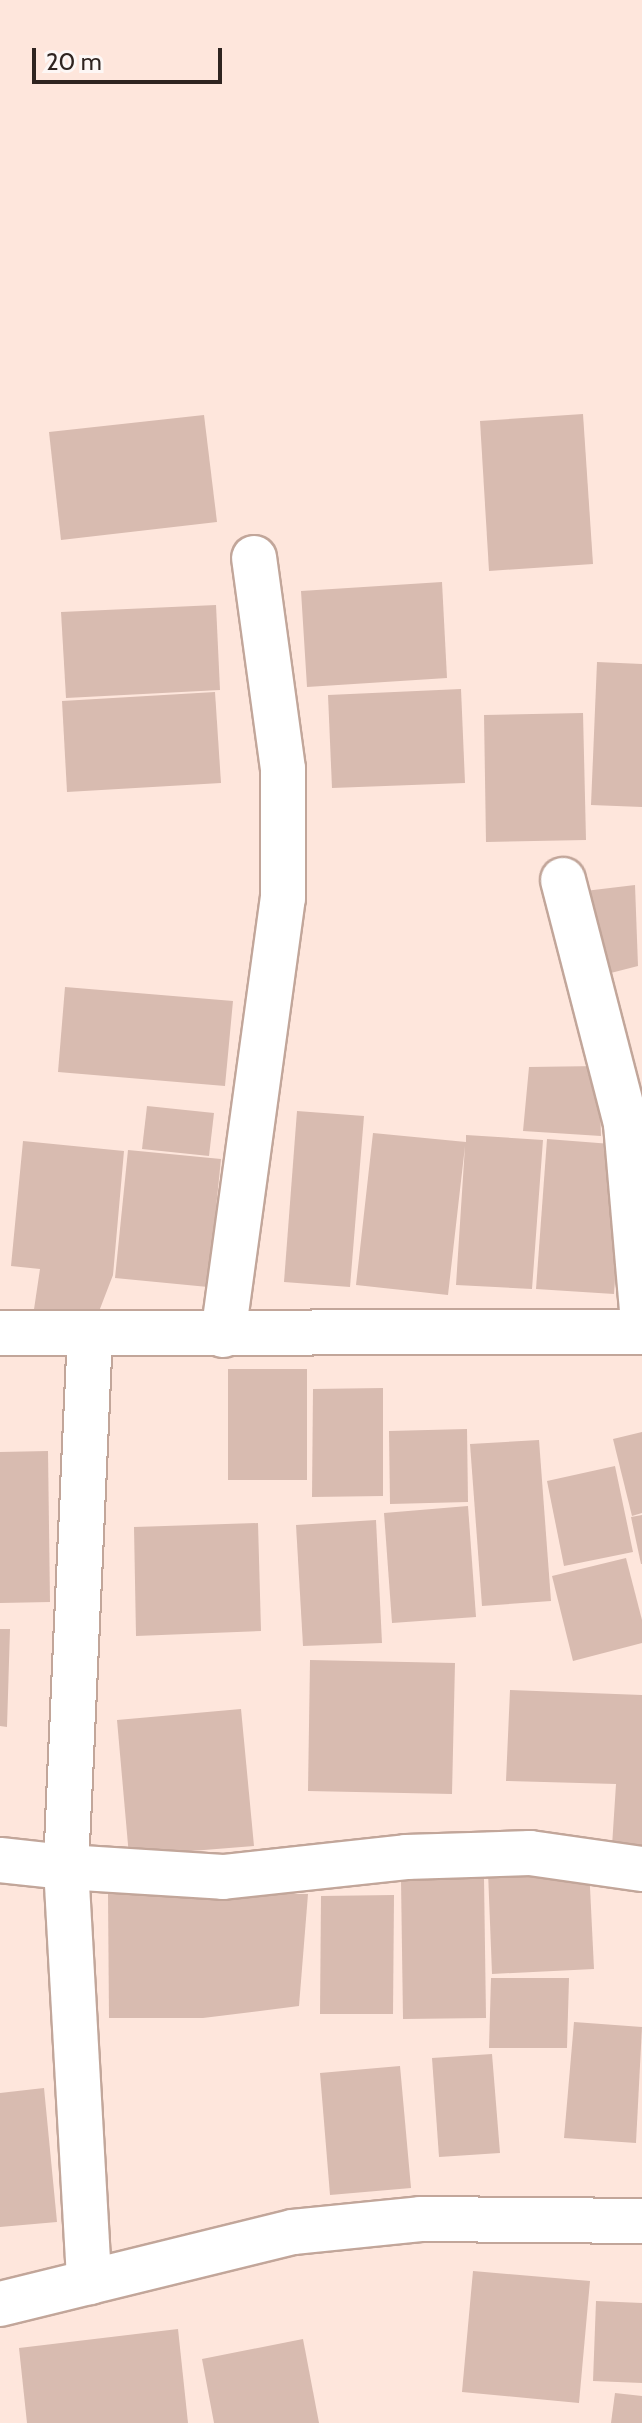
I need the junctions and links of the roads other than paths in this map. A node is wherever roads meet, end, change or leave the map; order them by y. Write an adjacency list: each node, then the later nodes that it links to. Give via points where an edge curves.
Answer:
1 (254, 558): 7 (street, via 283,769 283,898)
2 (563, 880): 3 (street, via 626,1124)
3 (642, 1309)
4 (642, 1332): 7 (street)
5 (0, 1333): 6 (street)
6 (90, 1334): 7 (street); 9 (street)
7 (223, 1335)
8 (0, 1860): 9 (street)
9 (66, 1867): 10 (street, via 223,1877 406,1857 530,1853); 12 (street)
10 (642, 1869)
11 (642, 2221): 12 (street, via 420,2219 293,2232)
12 (89, 2282): 13 (street)
13 (0, 2304)

